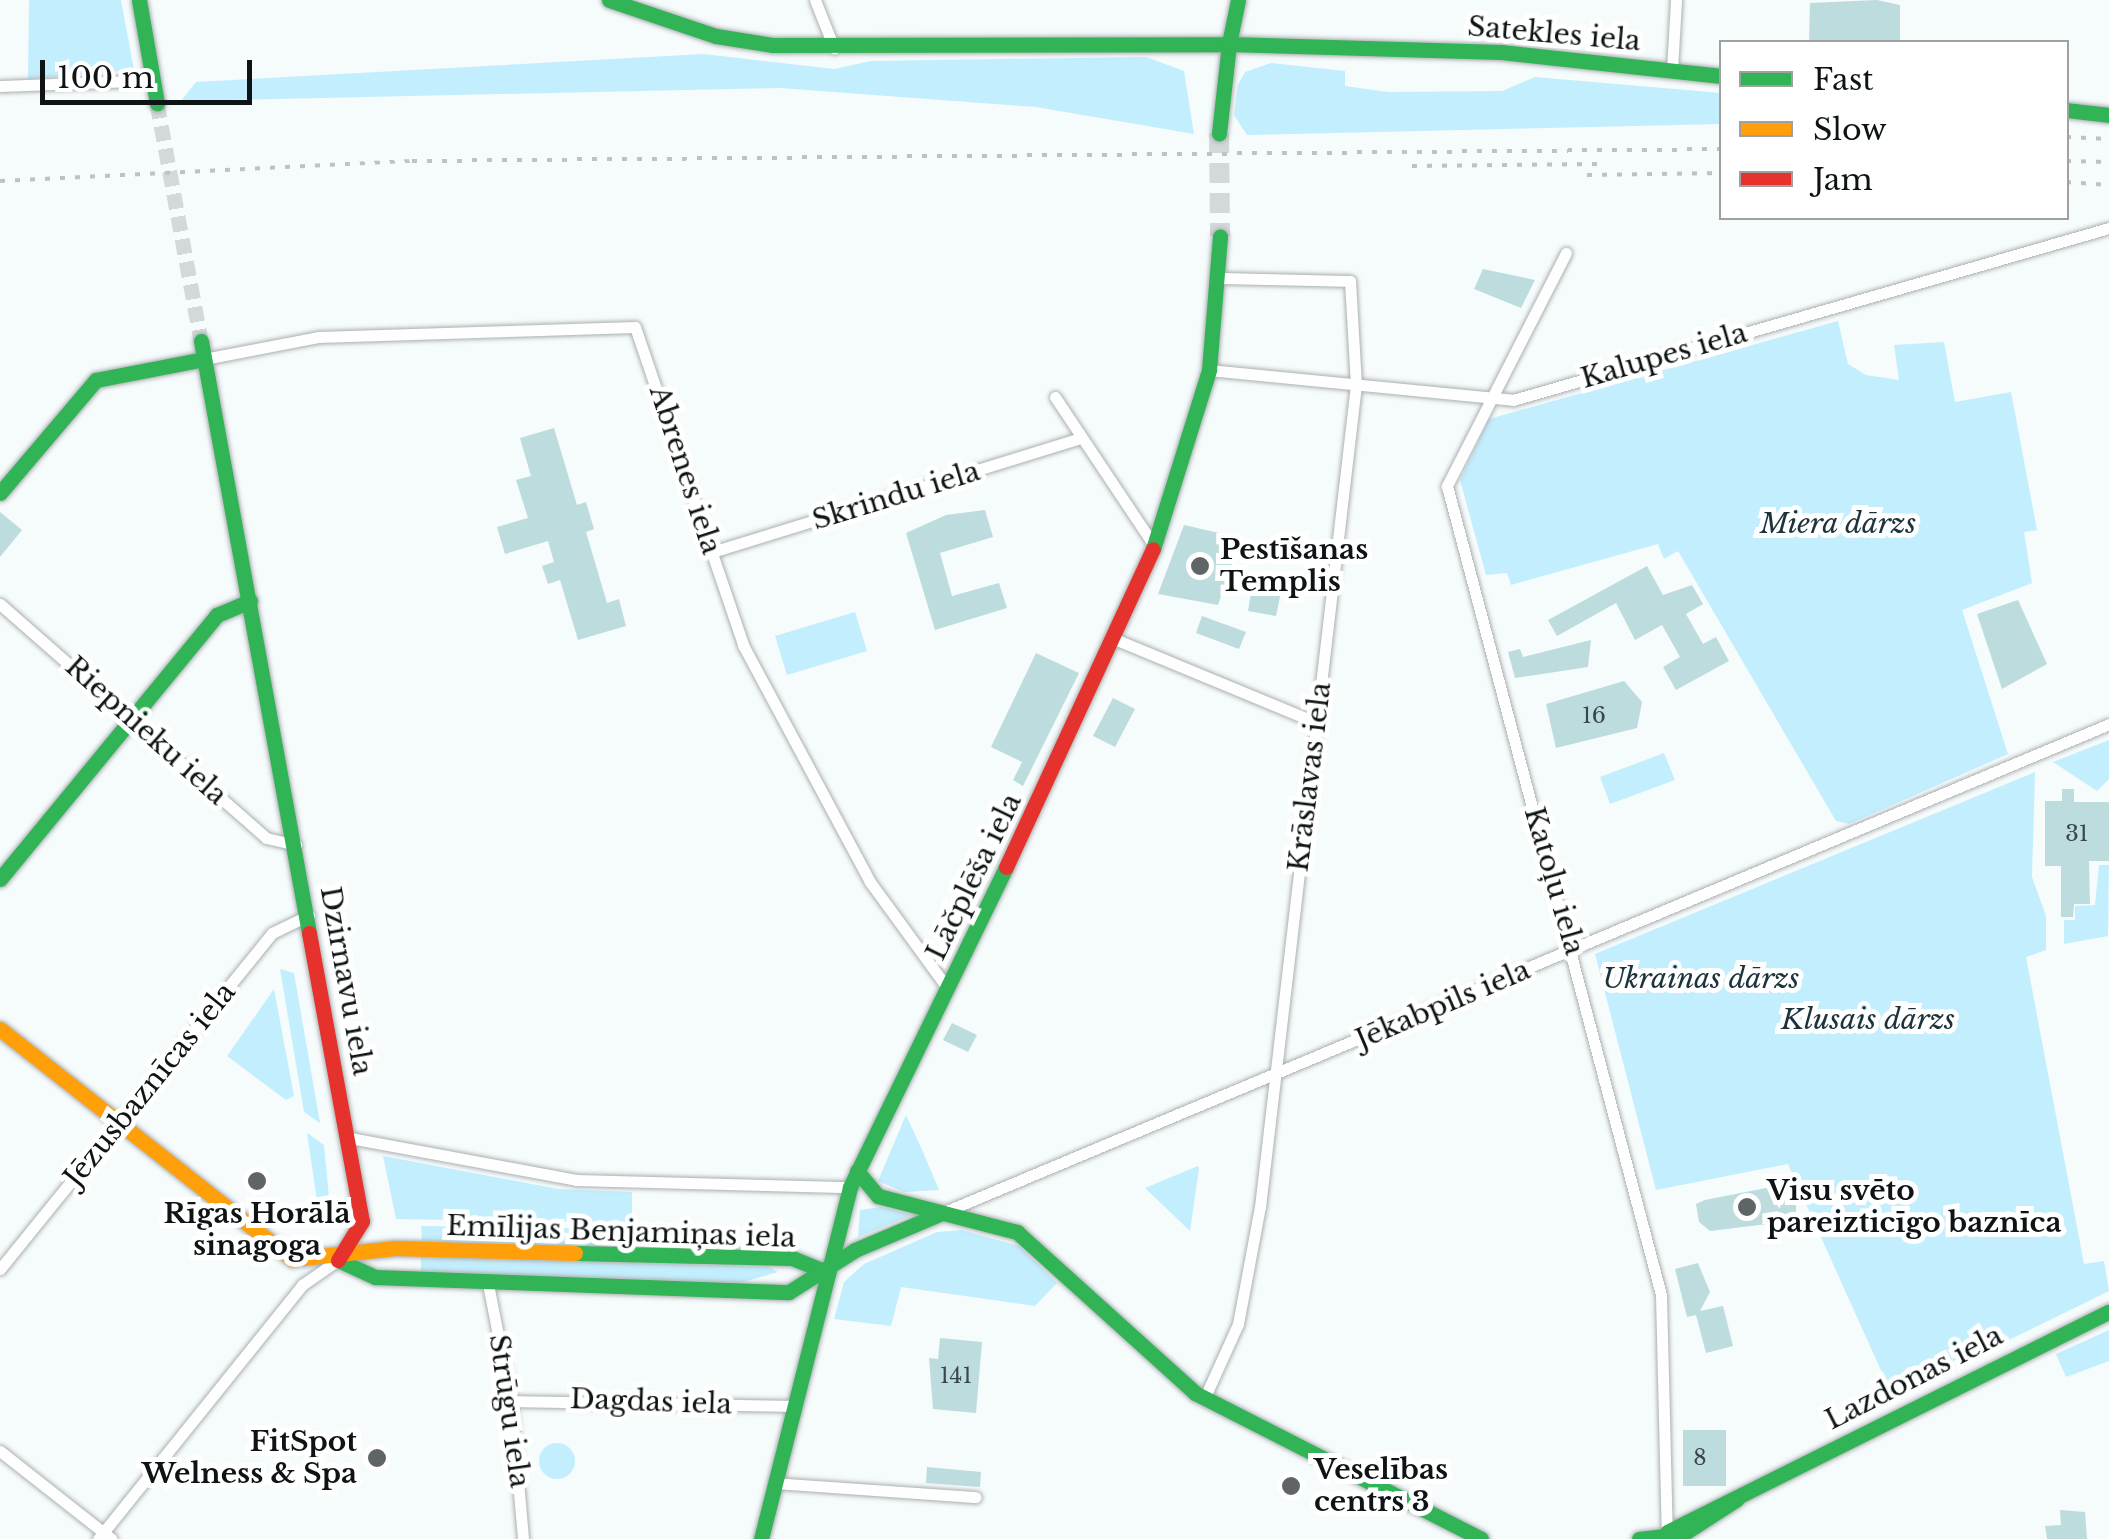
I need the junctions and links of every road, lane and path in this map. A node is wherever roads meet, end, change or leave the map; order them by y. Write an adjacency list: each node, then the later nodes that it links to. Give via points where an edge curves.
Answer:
1 (139, 0): 10 (main road)
2 (608, 0): 7 (main road, Satekles iela, via 716,36)
3 (814, 0): 7 (street)
4 (1238, 0): 6 (main road)
5 (1676, 0): 8 (street)
6 (1229, 44): 7 (main road, Satekles iela); 8 (main road, Satekles iela, via 1501,52); 15 (main road)
7 (834, 48)
8 (1672, 70): 9 (main road, Satekles iela)
9 (1719, 76)
10 (153, 80): 11 (street); 12 (main road)
11 (0, 86)
12 (157, 102)
13 (2069, 110): 14 (main road)
14 (2109, 115)
15 (1219, 133)
16 (2109, 228): 25 (street, Kalupes iela, via 1540,392)
17 (1220, 236): 19 (main road, Lāčplēša iela)
18 (1566, 253): 25 (street, Katoļu iela)
19 (1217, 278): 22 (main road, Lāčplēša iela); 23 (street, Krāslavas iela, via 1350,280)
20 (200, 341): 21 (main road, Dzirnavu iela)
21 (204, 359): 27 (main road, via 96,380); 29 (street, Abrenes iela, via 334,336 636,327); 30 (main road, Dzirnavu iela)
22 (1208, 370): 23 (street, Kalupes iela); 28 (main road, Lāčplēša iela)
23 (1356, 384): 25 (street, Kalupes iela); 34 (street, Krāslavas iela)
24 (1055, 397): 26 (street)
25 (1488, 398): 39 (street, Katoļu iela, via 1447,486)
26 (1080, 438): 28 (street); 29 (street, Skrindu iela)
27 (1, 490)
28 (1155, 547): 32 (main road, Lāčplēša iela)
29 (712, 552): 40 (street, Abrenes iela, via 766,689 870,882)
30 (250, 602): 33 (main road, via 217,615); 36 (main road, Dzirnavu iela)
31 (0, 604): 33 (street, Riepnieku iela)
32 (1117, 640): 34 (street); 40 (main road, Lāčplēša iela)
33 (133, 716): 36 (street, Riepnieku iela, via 266,838); 37 (main road)
34 (1317, 723): 42 (street, Krāslavas iela)
35 (2109, 724): 39 (street, Jēkabpils iela)
36 (296, 844): 38 (main road, Dzirnavu iela)
37 (0, 879)
38 (308, 915): 43 (street, Jēzusbaznīcas iela, via 272,933); 44 (main road, Dzirnavu iela)
39 (1573, 949): 42 (street, Jēkabpils iela); 59 (street, Katoļu iela, via 1661,1295)
40 (948, 988): 45 (main road, Lāčplēša iela)
41 (0, 1030): 43 (main road, Emīlijas Benjamiņas iela)
42 (1272, 1080): 47 (street, Jēkabpils iela); 53 (street, Krāslavas iela, via 1248,1284 1230,1349)
43 (118, 1126): 48 (main road, Emīlijas Benjamiņas iela, via 274,1252); 49 (street, Jēzusbaznīcas iela)
44 (350, 1138): 46 (street, via 576,1180); 48 (main road, Dzirnavu iela, via 362,1221)
45 (857, 1171): 46 (main road, Lāčplēša iela); 47 (main road, via 878,1196)
46 (850, 1187): 50 (main road, Lāčplēša iela)
47 (942, 1213): 50 (main road); 53 (main road, via 998,1225 1042,1248)
48 (338, 1260): 50 (main road, Emīlijas Benjamiņas iela, via 395,1248 792,1258); 51 (main road, Emīlijas Benjamiņas iela, via 375,1278); 60 (street, Dzirnavu iela, via 302,1285)
49 (0, 1269)
50 (825, 1270): 51 (main road, Emīlijas Benjamiņas iela, via 789,1292); 55 (main road, Lāčplēša iela)
51 (488, 1284): 54 (street, Strūgu iela)
52 (2109, 1312): 59 (main road, Lazdonas iela)
53 (1204, 1399): 63 (main road)
54 (511, 1401): 55 (street, Dagdas iela); 61 (street, Strūgu iela)
55 (792, 1406): 57 (main road, Lāčplēša iela)
56 (0, 1451): 60 (street)
57 (774, 1483): 58 (street); 62 (main road, Lāčplēša iela)
58 (976, 1497)
59 (1667, 1536): 64 (main road, Lazdonas iela)
60 (104, 1537)
61 (523, 1539)
62 (761, 1539)
63 (1481, 1539)
64 (1640, 1539)

